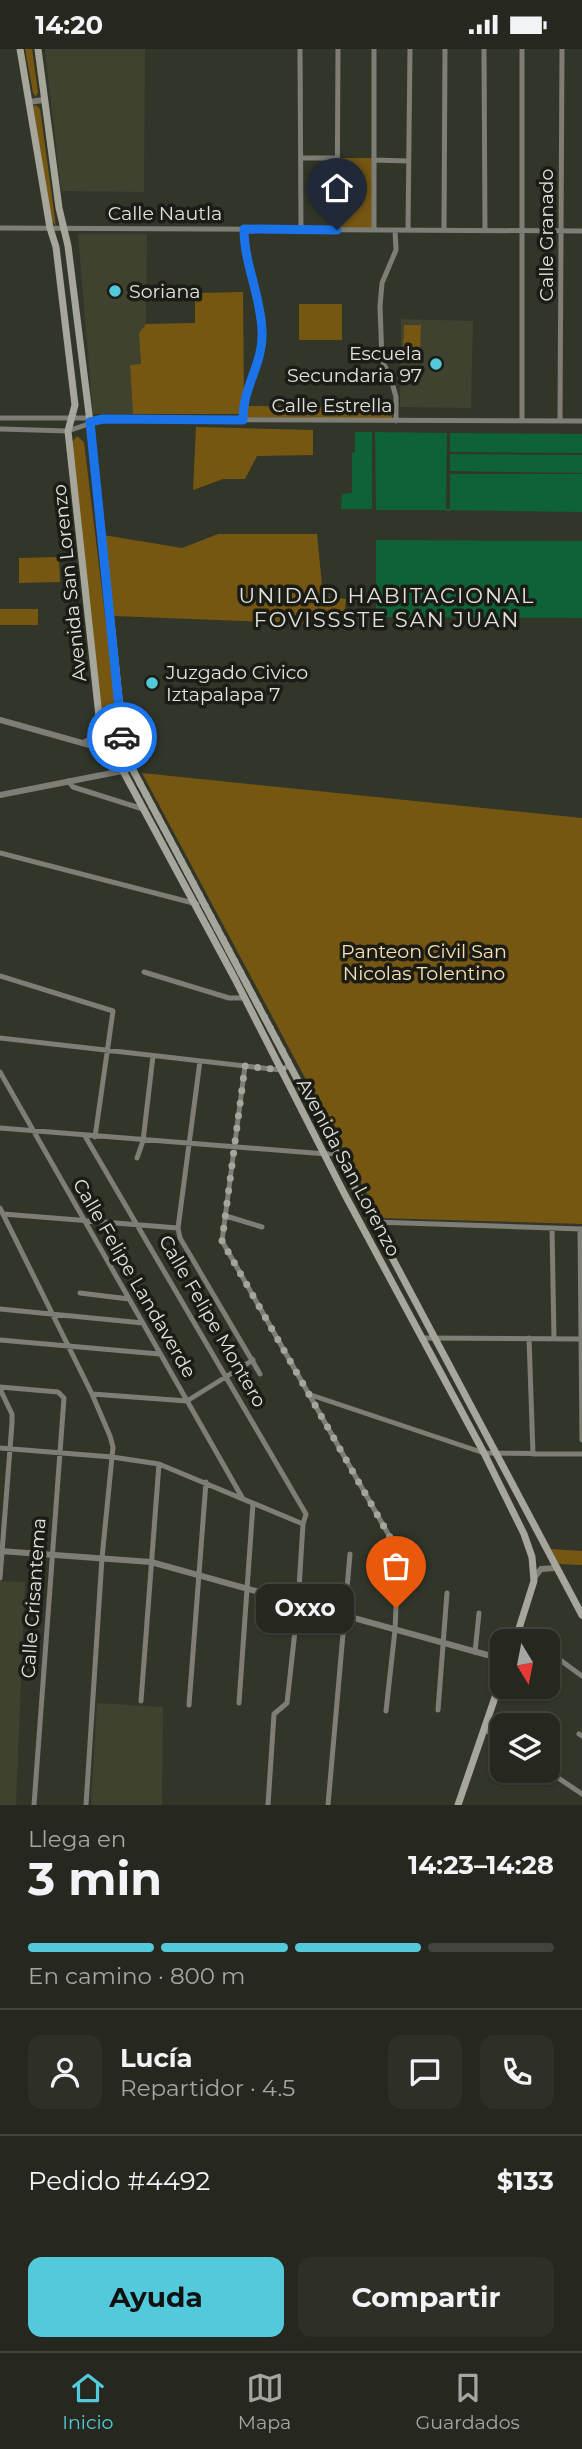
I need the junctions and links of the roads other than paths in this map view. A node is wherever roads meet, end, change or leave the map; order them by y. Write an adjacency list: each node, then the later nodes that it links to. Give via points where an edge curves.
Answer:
1 (20, 49): 12 (main road, Avenida San Lorenzo)
2 (38, 49): 11 (main road, Avenida San Lorenzo)
3 (300, 49): 13 (street)
4 (338, 49): 14 (street)
5 (374, 49): 15 (street)
6 (410, 49): 16 (street)
7 (446, 49): 26 (street)
8 (484, 49): 27 (street)
9 (522, 49): 28 (street)
10 (562, 49): 29 (street, Calle Granado)
11 (43, 100): 12 (street); 19 (main road, Avenida San Lorenzo)
12 (29, 102): 18 (main road, Avenida San Lorenzo)
13 (302, 158): 14 (street); 21 (street)
14 (337, 158): 22 (street)
15 (374, 160): 16 (street); 23 (street)
16 (408, 161): 25 (street)
17 (0, 228): 18 (street, Calle Nautla)
18 (50, 228): 19 (street, Calle Nautla); 32 (main road, Avenida San Lorenzo, via 75,405)
19 (63, 228): 20 (street, Calle Nautla); 33 (main road, Avenida San Lorenzo)
20 (244, 229): 21 (street, Calle Nautla); 34 (street, via 262,330 261,357 246,392)
21 (301, 229): 22 (street, Calle Nautla)
22 (337, 230): 23 (street, Calle Nautla)
23 (374, 230): 24 (street, Calle Nautla)
24 (395, 230): 25 (street, Calle Nautla); 35 (street, via 396,250 382,283 380,306 382,360 396,397)
25 (408, 230): 26 (street, Calle Nautla)
26 (444, 230): 27 (street, Calle Nautla)
27 (485, 231): 28 (street, Calle Nautla)
28 (523, 231): 29 (street, Calle Nautla); 36 (street)
29 (561, 231): 30 (street, Calle Nautla); 37 (street, Calle Granado)
30 (582, 232)
31 (0, 418): 32 (street, Calle Estrella)
32 (72, 419): 33 (street, Calle Estrella); 40 (main road, Avenida San Lorenzo)
33 (89, 420): 34 (street, Calle Estrella); 40 (street, Calle Estrella); 45 (main road, Avenida San Lorenzo)
34 (243, 420): 35 (street, Calle Estrella)
35 (396, 421): 36 (street, Calle Estrella)
36 (522, 421): 37 (street, Calle Estrella)
37 (560, 421): 38 (street, Calle Estrella)
38 (582, 421)
39 (0, 429): 40 (street, Calle Estrella)
40 (68, 431): 41 (main road, Avenida San Lorenzo)
41 (99, 716): 43 (street, via 96,733); 44 (main road, Avenida San Lorenzo)
42 (0, 720): 43 (street)
43 (83, 742): 44 (street)
44 (116, 754): 45 (street); 47 (main road, Avenida San Lorenzo)
45 (125, 755): 46 (main road, Avenida San Lorenzo)
46 (132, 769): 47 (street); 50 (main road, Avenida San Lorenzo)
47 (123, 771): 48 (street); 50 (main road, Avenida San Lorenzo)
48 (68, 781): 49 (street); 50 (street, via 73,787)
49 (1, 793)
50 (149, 808): 52 (main road, Avenida San Lorenzo)
51 (0, 853): 52 (street)
52 (199, 903): 55 (main road, Avenida San Lorenzo); 60 (main road, Avenida San Lorenzo)
53 (144, 972): 55 (street, via 229,998)
54 (0, 976): 57 (street, via 113,1011)
55 (245, 997): 62 (main road, Avenida San Lorenzo)
56 (0, 1038): 57 (street)
57 (108, 1050): 58 (street); 67 (street)
58 (153, 1056): 59 (street); 68 (street)
59 (200, 1061): 61 (street); 69 (street)
60 (290, 1065): 62 (street); 71 (main road, Avenida San Lorenzo)
61 (245, 1066): 62 (street); 70 (street)
62 (281, 1070): 72 (main road, Avenida San Lorenzo)
63 (0, 1072): 65 (street, Calle Felipe Landaverde)
64 (0, 1128): 65 (street)
65 (34, 1131): 66 (street); 76 (street, Calle Felipe Landaverde)
66 (85, 1136): 67 (street); 78 (street, Calle Felipe Montero)
67 (95, 1137): 68 (street)
68 (143, 1141): 69 (street); 73 (street)
69 (189, 1144): 70 (street); 80 (street)
70 (236, 1149): 72 (street); 75 (street)
71 (337, 1153): 72 (street); 77 (main road, Avenida San Lorenzo)
72 (326, 1154): 88 (main road, Avenida San Lorenzo)
73 (137, 1158)
74 (1, 1212): 76 (street); 86 (street)
75 (226, 1216): 79 (street); 104 (street, via 222,1241)
76 (85, 1220): 78 (street); 84 (street, Calle Felipe Landaverde)
77 (374, 1222): 81 (street); 89 (main road, Avenida San Lorenzo)
78 (139, 1226): 80 (street); 100 (street, Calle Felipe Montero)
79 (261, 1227)
80 (178, 1228): 96 (street)
81 (552, 1228): 82 (street); 91 (street)
82 (581, 1229): 92 (street)
83 (80, 1293): 84 (street)
84 (128, 1299): 87 (street, Calle Felipe Landaverde)
85 (0, 1309): 86 (street)
86 (52, 1314): 87 (street); 94 (street)
87 (143, 1323): 95 (street, Calle Felipe Landaverde)
88 (422, 1338): 89 (street); 98 (main road, Avenida San Lorenzo)
89 (435, 1338): 90 (street); 97 (main road, Avenida San Lorenzo)
90 (529, 1338): 91 (street); 113 (street)
91 (554, 1338): 92 (street)
92 (581, 1339): 101 (street)
93 (0, 1340): 94 (street)
94 (67, 1346): 95 (street); 103 (street)
95 (159, 1354): 105 (street, Calle Felipe Landaverde)
96 (253, 1360): 99 (street); 100 (street)
97 (451, 1367): 98 (street); 112 (main road, Avenida San Lorenzo)
98 (440, 1372): 111 (main road, Avenida San Lorenzo)
99 (260, 1374)
100 (227, 1376): 105 (street); 120 (street, Calle Felipe Montero, via 306,1514)
101 (581, 1379): 106 (street)
102 (0, 1388): 109 (street, via 12,1414); 110 (street, Calle Crisantema, via 62,1394)
103 (92, 1394): 105 (street); 115 (street, via 110,1436)
104 (310, 1395): 111 (street); 137 (street, via 395,1546)
105 (187, 1401): 118 (street, Calle Felipe Landaverde)
106 (582, 1417): 107 (street)
107 (582, 1440)
108 (0, 1448): 109 (street)
109 (11, 1448): 110 (street); 121 (street)
110 (60, 1452): 115 (street); 123 (street, Calle Crisantema)
111 (484, 1453): 112 (street); 129 (main road, Avenida San Lorenzo, via 524,1534)
112 (497, 1454): 113 (street); 126 (main road, Avenida San Lorenzo)
113 (533, 1454): 114 (street)
114 (582, 1454)
115 (112, 1457): 116 (street); 124 (street)
116 (159, 1464): 117 (street); 125 (street)
117 (206, 1482): 118 (street); 127 (street)
118 (243, 1499): 119 (street)
119 (253, 1504): 120 (street); 130 (street)
120 (303, 1524): 132 (street, Calle Felipe Montero)
121 (1, 1551): 123 (street); 128 (street)
122 (351, 1554): 135 (street)
123 (52, 1555): 124 (street); 153 (street, Calle Crisantema)
124 (102, 1558): 125 (street); 154 (street)
125 (152, 1562): 127 (street); 144 (street)
126 (555, 1568): 129 (street, via 541,1569); 134 (main road, Avenida San Lorenzo)
127 (199, 1574): 130 (street); 146 (street)
128 (0, 1578)
129 (534, 1581): 136 (main road, Avenida San Lorenzo)
130 (248, 1588): 132 (street); 145 (street)
131 (447, 1593): 138 (street)
132 (298, 1604): 135 (street); 155 (street, Calle Felipe Montero, via 287,1703 274,1714)
133 (479, 1613): 139 (street)
134 (582, 1615)
135 (346, 1617): 137 (street); 156 (street)
136 (520, 1629)
137 (395, 1630): 138 (street); 148 (street)
138 (443, 1644): 139 (street); 147 (street)
139 (475, 1652): 140 (street)
140 (490, 1656)
141 (560, 1660): 142 (street)
142 (582, 1676)
143 (494, 1699): 149 (main road)
144 (141, 1701)
145 (239, 1703)
146 (189, 1705)
147 (438, 1710)
148 (386, 1711)
149 (484, 1729): 150 (street); 157 (main road)
150 (490, 1733)
151 (560, 1779): 152 (street)
152 (582, 1794)
153 (34, 1805)
154 (86, 1805)
155 (268, 1805)
156 (328, 1805)
157 (458, 1805)

